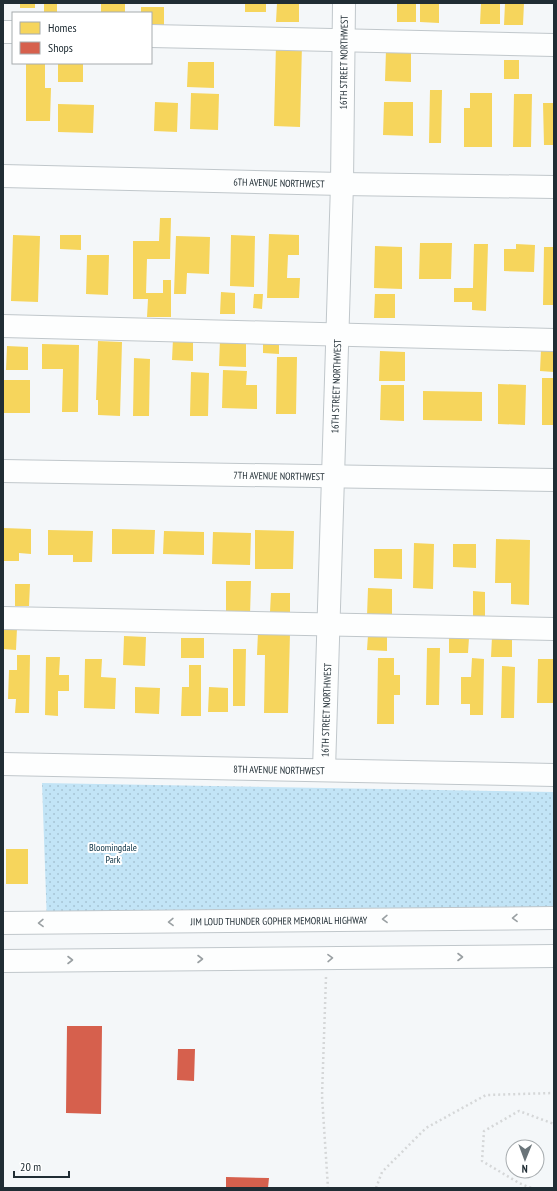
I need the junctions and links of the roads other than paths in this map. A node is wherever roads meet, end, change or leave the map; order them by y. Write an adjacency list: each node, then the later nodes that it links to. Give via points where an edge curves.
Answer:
1 (344, 3): 3 (street, 16TH STREET NORTHWEST)
2 (152, 36): 3 (street)
3 (344, 41): 4 (street); 6 (street, 16TH STREET NORTHWEST)
4 (554, 45)
5 (3, 176): 6 (street, 6TH AVENUE NORTHWEST)
6 (342, 184): 7 (street, 6TH AVENUE NORTHWEST); 9 (street, 16TH STREET NORTHWEST)
7 (554, 187)
8 (3, 326): 9 (street)
9 (336, 335): 10 (street); 12 (street, 16TH STREET NORTHWEST)
10 (554, 340)
11 (3, 471): 12 (street, 7TH AVENUE NORTHWEST)
12 (332, 477): 13 (street, 7TH AVENUE NORTHWEST); 15 (street, 16TH STREET NORTHWEST)
13 (554, 480)
14 (3, 618): 15 (street)
15 (328, 626): 16 (street); 18 (street, 16TH STREET NORTHWEST)
16 (554, 629)
17 (3, 764): 18 (street, 8TH AVENUE NORTHWEST)
18 (324, 770): 19 (street, 8TH AVENUE NORTHWEST)
19 (554, 775)
20 (554, 918): 21 (street, JIM LOUD THUNDER GOPHER MEMORIAL HIGHWAY, one-way to 21)
21 (3, 923)
22 (554, 956): 23 (street, one-way to 22)
23 (3, 960)

